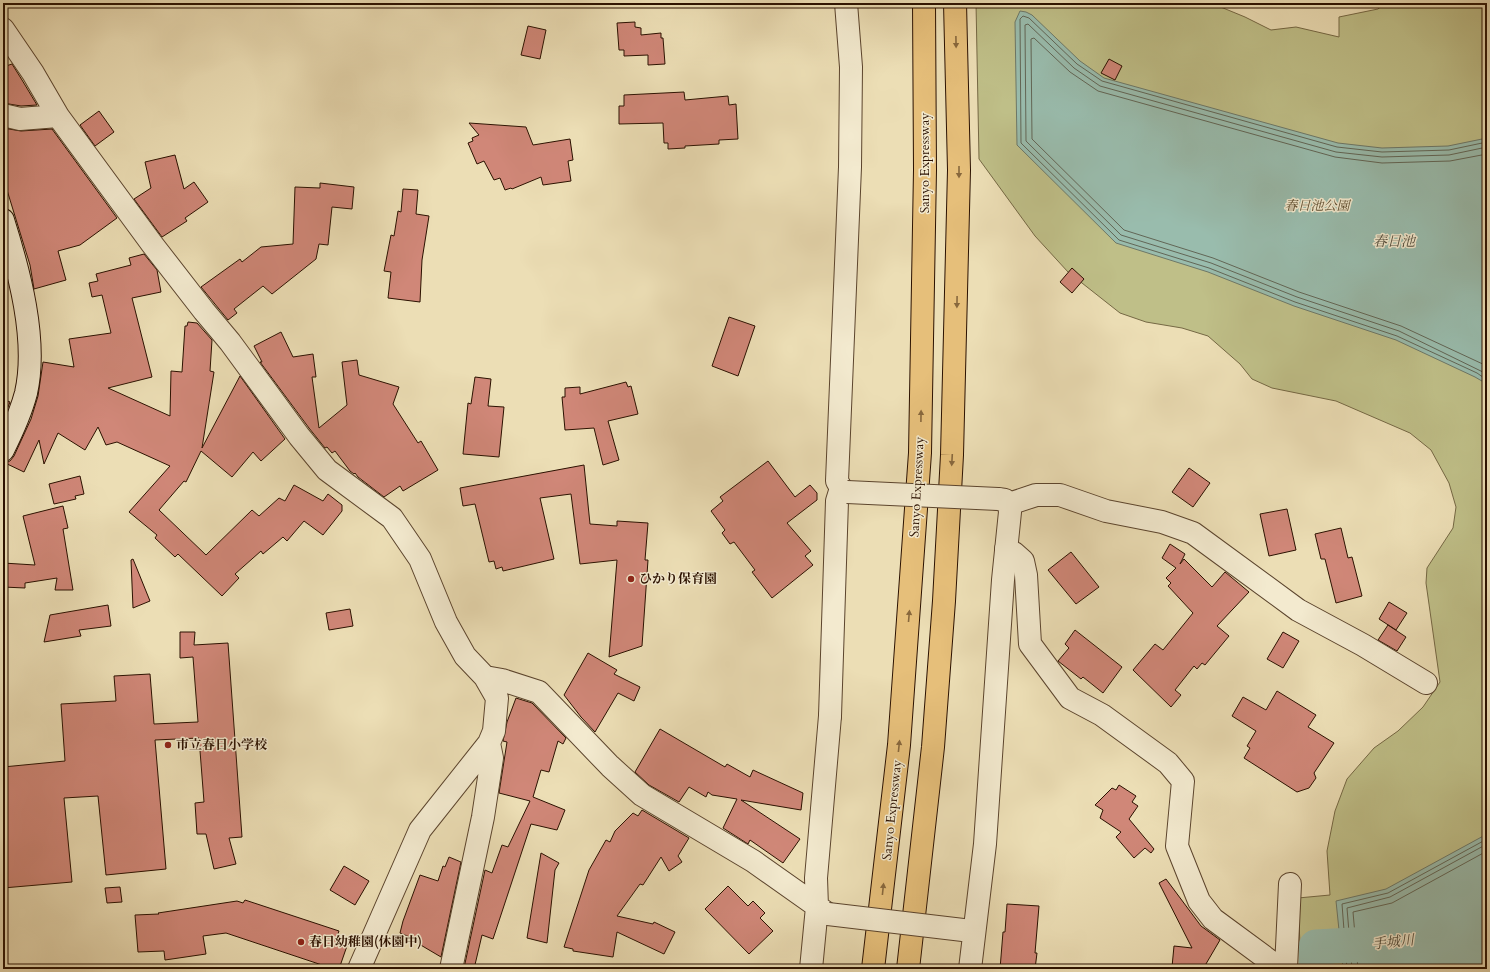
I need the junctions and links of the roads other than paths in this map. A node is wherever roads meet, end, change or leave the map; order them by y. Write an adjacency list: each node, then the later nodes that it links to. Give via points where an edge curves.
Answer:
1 (846, 3): 9 (street, via 851,67 850,167 837,481)
2 (924, 3): 21 (highway, Sanyo Expressway, one-way to 2, via 899,745 920,453 925,170)
3 (955, 3): 22 (highway, one-way to 22, via 959,170 952,454 933,747)
4 (3, 30): 6 (street, via 33,73)
5 (3, 115): 6 (street, via 20,119)
6 (58, 116): 12 (street, via 152,244 322,464 392,518 420,558 446,622 465,656)
7 (3, 220): 8 (street, via 28,322 30,355 26,393)
8 (3, 450)
9 (844, 490): 10 (street, bridge); 16 (street, via 837,501 830,716 816,878)
10 (1004, 502): 11 (street, via 1010,512); 13 (street, via 1036,495 1060,495 1106,511 1162,522 1193,533 1298,610)
11 (1006, 549): 17 (street, via 985,844); 24 (street, via 1023,561 1030,644 1070,698 1102,715 1162,759 1183,781 1177,846 1199,901 1213,919 1274,964)
12 (485, 677): 14 (street, via 497,698 494,731); 16 (street, via 539,692 610,766 642,795 753,861)
13 (1426, 683)
14 (489, 743): 18 (street, via 420,830); 19 (street, via 492,758 483,817)
15 (1290, 884): 24 (street)
16 (823, 910): 17 (street, bridge); 20 (street)
17 (969, 931): 23 (street)
18 (359, 969)
19 (451, 969)
20 (811, 969)
21 (873, 969)
22 (908, 969)
23 (970, 969)
24 (1286, 969)

